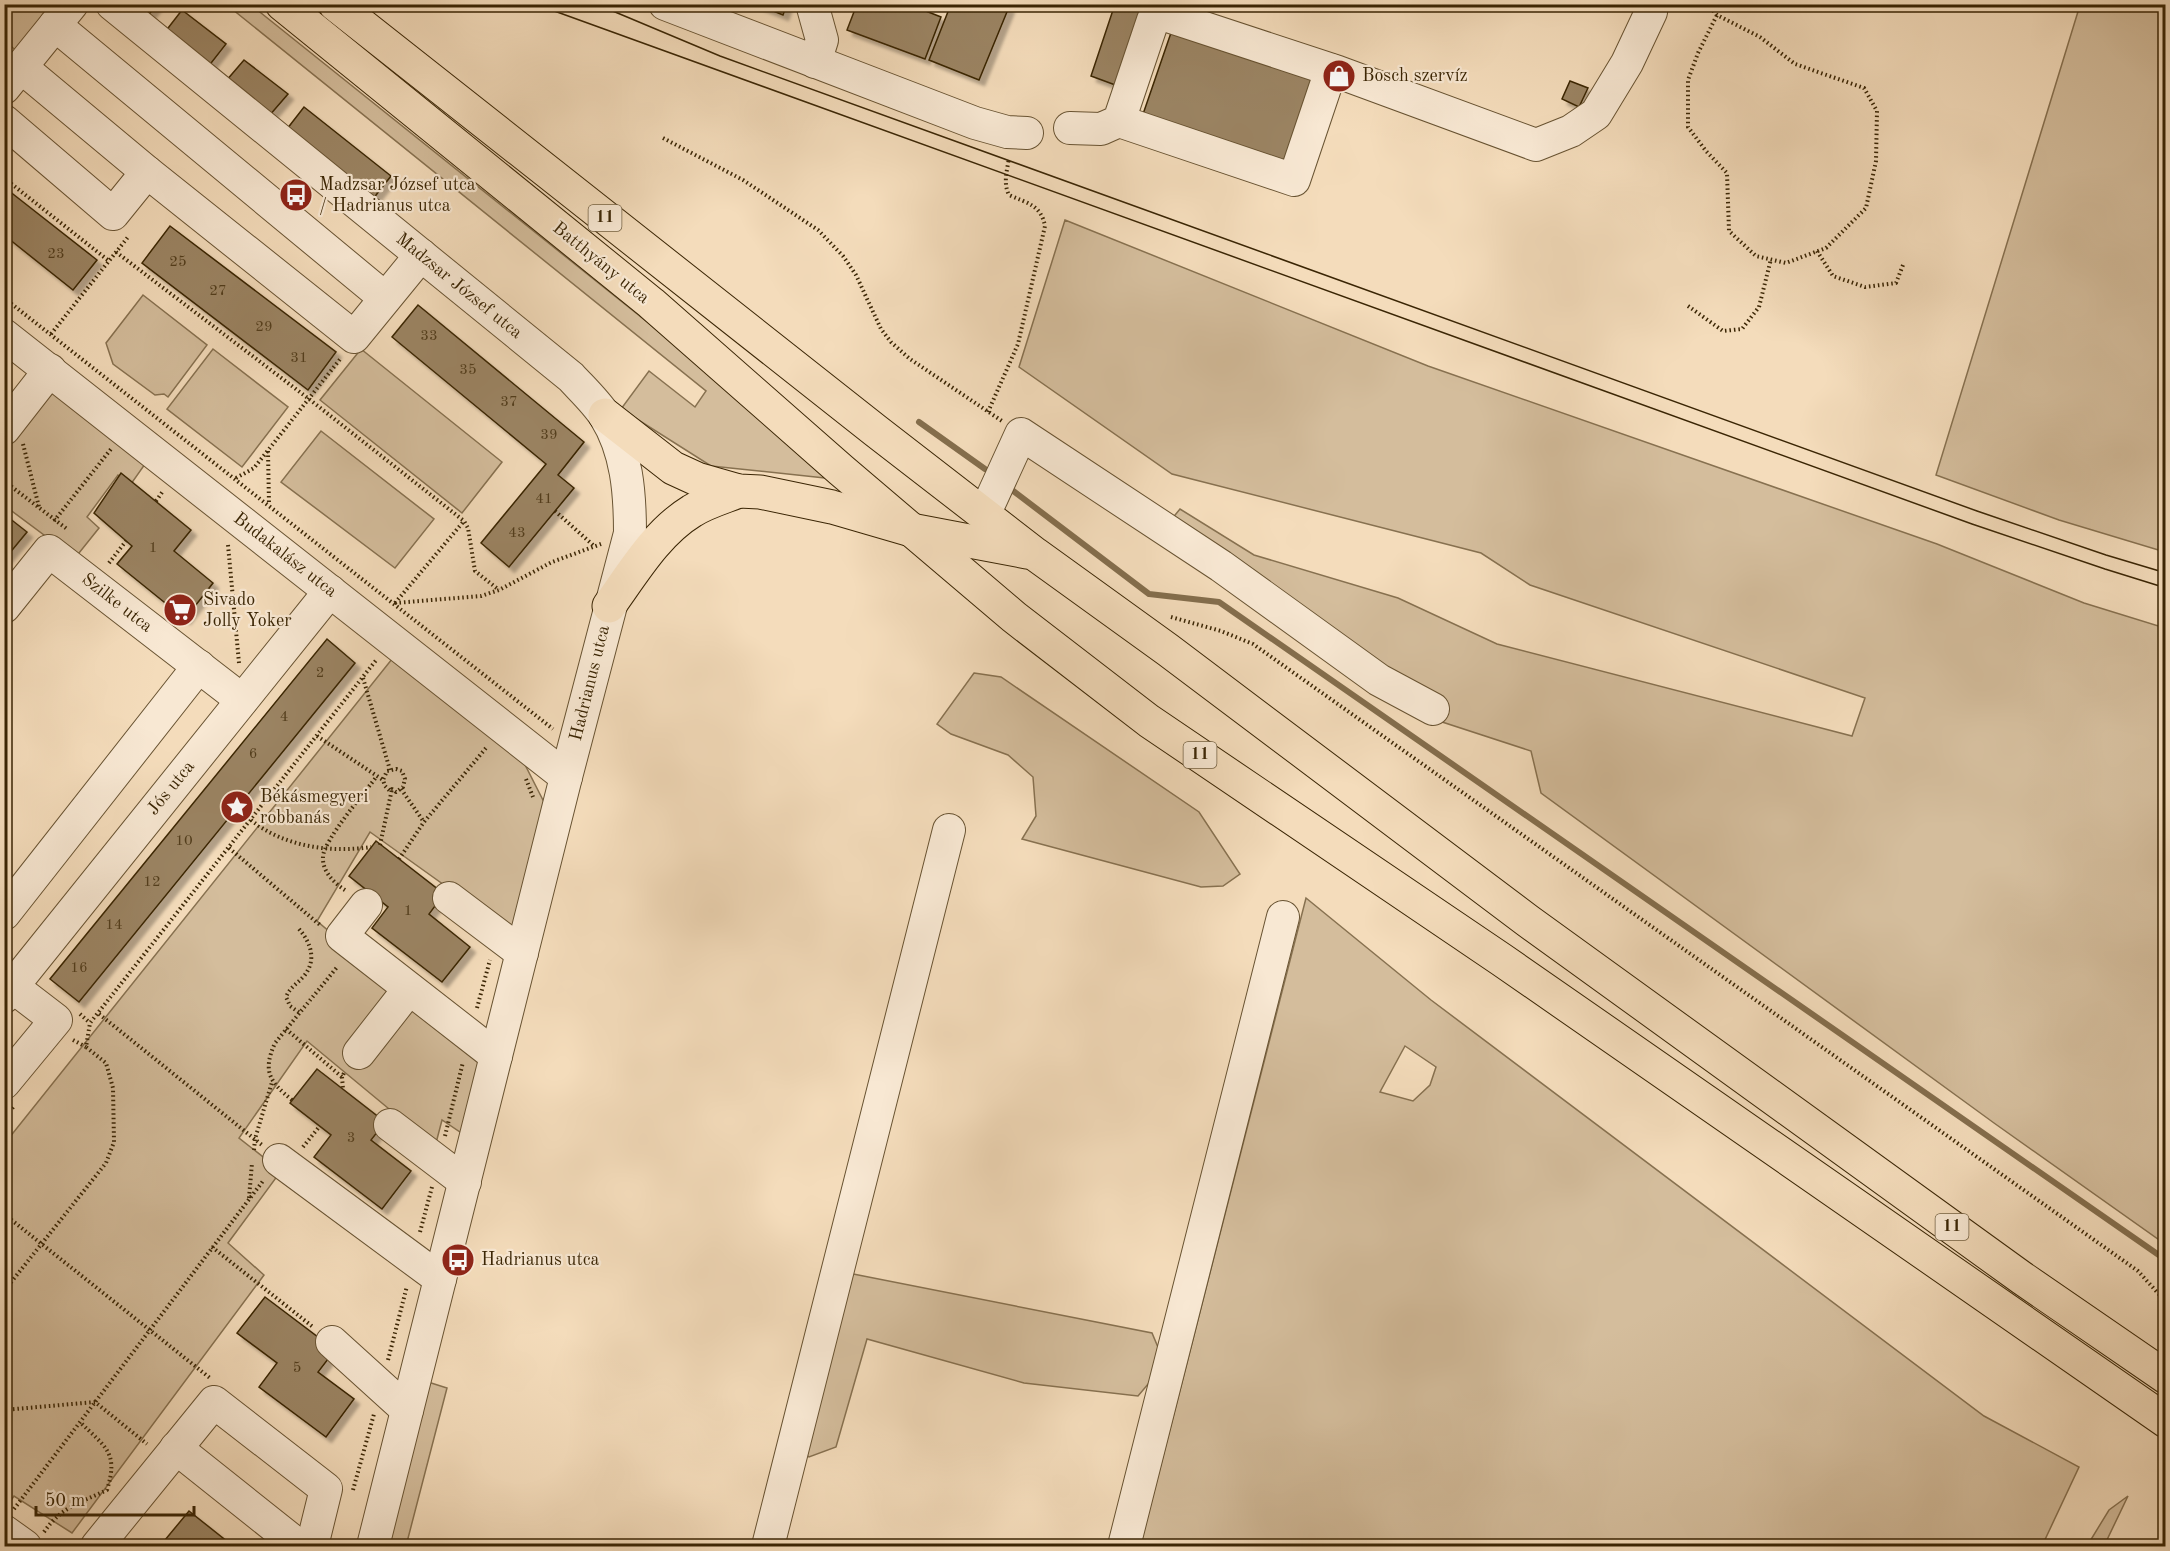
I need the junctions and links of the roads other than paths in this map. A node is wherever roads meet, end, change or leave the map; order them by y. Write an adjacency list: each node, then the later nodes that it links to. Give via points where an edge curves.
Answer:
1 (112, 4): 16 (street, Madzsar József utca)
2 (282, 4): 24 (main road, Batthyány utca / 11, via 651,303)
3 (335, 4): 23 (main road, Batthyány utca / 11)
4 (665, 4): 8 (street)
5 (812, 4): 8 (street, via 822,40)
6 (1652, 4): 9 (street, via 1627,63 1596,114 1570,131 1536,145)
7 (64, 15): 10 (street); 17 (street)
8 (815, 62): 14 (street, via 1007,132)
9 (1331, 70): 12 (street, via 1165,15 1153,20); 12 (street, via 1294,180)
10 (13, 77): 15 (street)
11 (4, 121): 15 (street, via 113,214)
12 (1119, 121): 13 (street, via 1101,129)
13 (1070, 128)
14 (1018, 145)
15 (147, 172): 17 (street, via 354,337)
16 (421, 255): 17 (street); 20 (street, Madzsar József utca, via 571,377)
17 (385, 298)
18 (4, 335): 19 (street, Budakalász utca)
19 (50, 369): 21 (street); 26 (street, Budakalász utca)
20 (605, 415): 22 (main road, via 673,468); 27 (street, Hadrianus utca, via 626,468 630,494 630,533)
21 (13, 434)
22 (739, 491): 24 (main road, via 832,507); 27 (main road, via 692,511 666,531)
23 (984, 515): 25 (main road, 11); 31 (street, via 1021,434 1221,566 1379,680)
24 (911, 530): 25 (main road); 51 (main road, 11, via 1014,617 1149,721 1493,954)
25 (1035, 554): 49 (main road, 11, via 1528,921 2022,1278)
26 (330, 591): 30 (street, Jós utca); 32 (street, Budakalász utca, via 380,650)
27 (609, 606): 32 (street, Hadrianus utca)
28 (4, 607): 29 (street, Szilke utca, via 49,551)
29 (199, 666): 30 (street, Szilke utca); 36 (street)
30 (242, 700): 40 (street, Jós utca)
31 (1433, 709)
32 (566, 777): 38 (street, Hadrianus utca)
33 (949, 830): 59 (street)
34 (449, 898): 38 (street)
35 (366, 905): 39 (street, via 340,937)
36 (4, 914)
37 (1283, 917): 60 (street)
38 (522, 953): 41 (street, Hadrianus utca)
39 (409, 989): 41 (street); 42 (street)
40 (9, 992): 43 (street, Jós utca, via 56,1020)
41 (496, 1056): 46 (street, Hadrianus utca)
42 (350, 1065)
43 (4, 1083)
44 (390, 1125): 46 (street)
45 (279, 1160): 47 (street)
46 (465, 1182): 47 (street, Hadrianus utca)
47 (440, 1279): 50 (street, Hadrianus utca)
48 (332, 1342): 50 (street)
49 (2166, 1377)
50 (407, 1410): 58 (street, Hadrianus utca)
51 (2166, 1421)
52 (176, 1448): 55 (street); 56 (street); 57 (street, via 214,1401 326,1489)
53 (8, 1522): 54 (street)
54 (33, 1540)
55 (111, 1541)
56 (299, 1546)
57 (312, 1546)
58 (374, 1546)
59 (768, 1546)
60 (1124, 1546)

